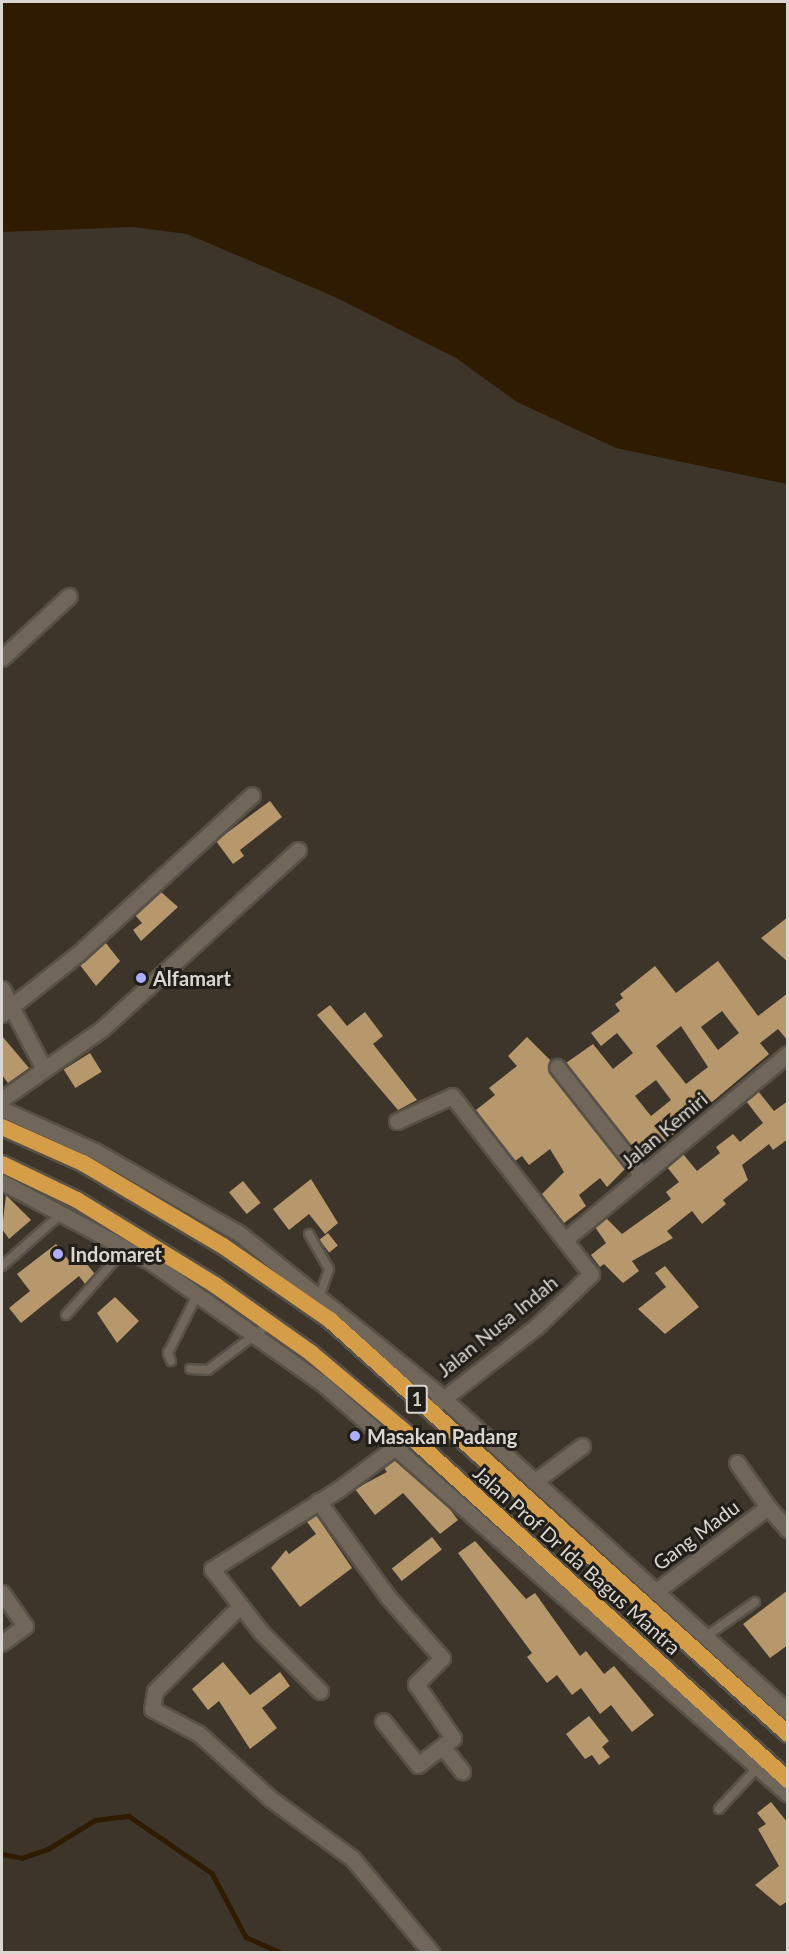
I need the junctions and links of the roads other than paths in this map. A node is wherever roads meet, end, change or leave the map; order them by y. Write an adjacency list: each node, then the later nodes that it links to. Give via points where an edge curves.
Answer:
1 (69, 596): 2 (street)
2 (2, 658)
3 (252, 795): 6 (street, via 104,932)
4 (298, 850): 9 (street, via 103,1028)
5 (2, 989): 6 (street)
6 (7, 1009): 9 (street)
7 (788, 1054): 15 (street, Jalan Kemiri)
8 (557, 1067): 15 (street)
9 (44, 1069): 10 (street)
10 (2, 1099)
11 (2, 1109): 23 (street, via 95,1151 240,1234)
12 (397, 1121): 19 (street, via 452,1096)
13 (2, 1127): 29 (highway, Jalan Prof Dr Ida Bagus Mantra / 1, via 83,1163 223,1246 330,1320)
14 (2, 1164): 25 (highway, Jalan Prof Dr Ida Bagus Mantra / 1, via 77,1200)
15 (642, 1175): 19 (street, Jalan Kemiri)
16 (2, 1182): 17 (street)
17 (62, 1213): 20 (street); 21 (lane)
18 (309, 1234): 23 (lane, via 328,1266)
19 (567, 1238): 28 (street, Jalan Nusa Indah, via 591,1274 537,1326)
20 (126, 1248): 22 (street); 24 (lane)
21 (2, 1266)
22 (198, 1293): 25 (street); 26 (lane, via 168,1353)
23 (319, 1298): 28 (street)
24 (66, 1315)
25 (263, 1328): 27 (lane, via 208,1370); 30 (highway, Jalan Prof Dr Ida Bagus Mantra / 1); 32 (street)
26 (171, 1361)
27 (190, 1369)
28 (443, 1398): 29 (street, Jalan Nusa Indah); 34 (street)
29 (429, 1410): 48 (highway, Jalan Prof Dr Ida Bagus Mantra / 1)
30 (410, 1436): 32 (street); 46 (highway, Jalan Prof Dr Ida Bagus Mantra / 1)
31 (582, 1446): 34 (street)
32 (397, 1447): 35 (street); 46 (street)
33 (737, 1463): 36 (street)
34 (534, 1482): 38 (street)
35 (318, 1501): 41 (street, via 212,1569); 49 (street, via 388,1597 441,1655 416,1684 454,1737)
36 (768, 1507): 37 (street, Gang Madu); 38 (street, Gang Madu)
37 (788, 1530)
38 (655, 1592): 42 (street)
39 (2, 1593): 43 (street, via 25,1624)
40 (755, 1602): 42 (lane)
41 (240, 1606): 44 (street); 55 (street, via 155,1691 152,1709 198,1734 271,1799 352,1858)
42 (705, 1637): 45 (street)
43 (2, 1643)
44 (320, 1691)
45 (788, 1712)
46 (709, 1717): 50 (highway, Jalan Prof Dr Ida Bagus Mantra / 1)
47 (383, 1721): 49 (street, via 416,1764)
48 (788, 1734)
49 (443, 1747): 51 (street)
50 (761, 1763): 52 (highway, Jalan Prof Dr Ida Bagus Mantra / 1); 53 (street); 54 (lane)
51 (462, 1771)
52 (788, 1780)
53 (788, 1794)
54 (719, 1809)
55 (431, 1953)

